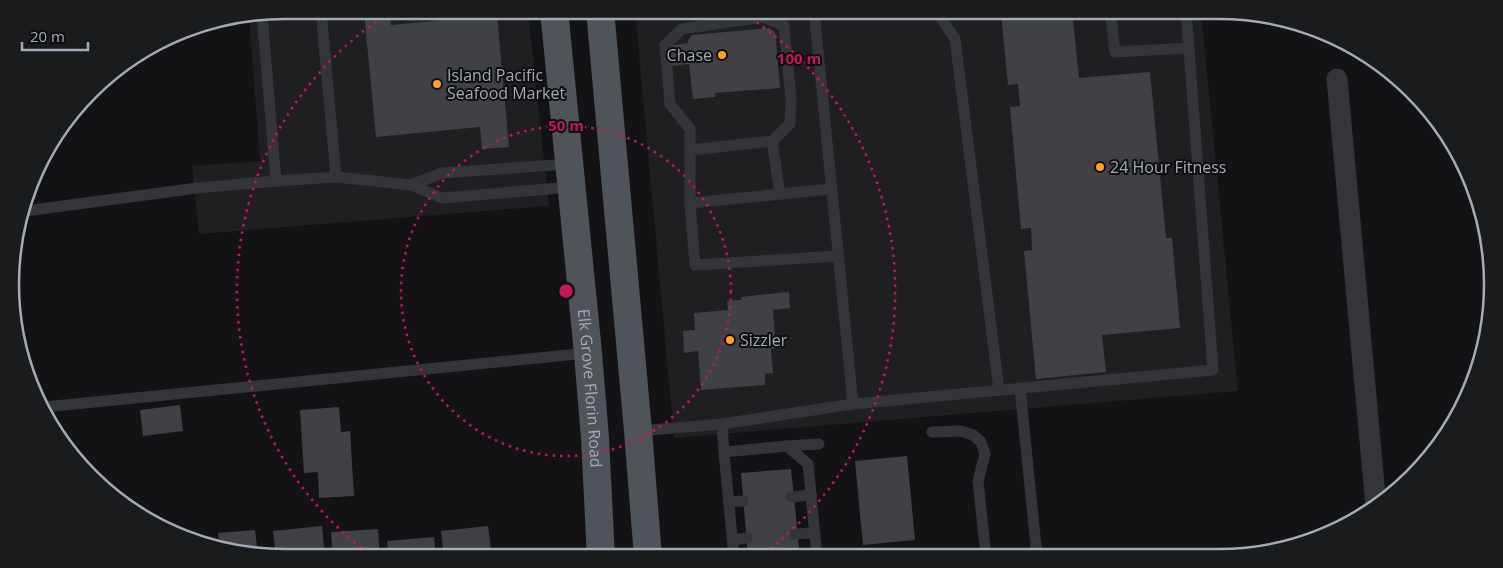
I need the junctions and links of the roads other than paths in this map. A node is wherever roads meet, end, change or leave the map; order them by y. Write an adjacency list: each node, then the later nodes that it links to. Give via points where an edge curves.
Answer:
1 (322, 19): 16 (lane)
2 (555, 19): 15 (main road, Elk Grove Florin Road)
3 (601, 19): 30 (main road)
4 (750, 19): 14 (lane, via 682,29 665,45 670,104 690,129)
5 (768, 19): 13 (lane, via 784,26 791,99 790,124)
6 (815, 19): 19 (lane)
7 (942, 19): 26 (lane, via 955,39)
8 (1111, 19): 11 (lane, via 1115,52)
9 (1187, 19): 11 (lane)
10 (262, 20): 17 (lane)
11 (1189, 48): 25 (lane, via 1213,370)
12 (1337, 79): 37 (street)
13 (772, 141): 14 (lane); 20 (lane)
14 (690, 150): 21 (lane)
15 (570, 175): 18 (lane, via 442,173); 18 (lane, via 442,198); 24 (main road, Elk Grove Florin Road)
16 (336, 176): 17 (lane); 18 (lane)
17 (276, 181): 22 (lane)
18 (411, 185)
19 (831, 189): 20 (lane); 23 (lane)
20 (780, 194): 21 (lane)
21 (690, 204): 23 (lane, via 695,265)
22 (29, 210)
23 (838, 256): 27 (lane)
24 (588, 353): 28 (lane); 44 (main road, Elk Grove Florin Road)
25 (1020, 388): 26 (lane); 49 (lane)
26 (999, 390): 27 (lane)
27 (853, 404): 29 (lane)
28 (49, 407)
29 (722, 424): 30 (lane); 34 (lane)
30 (638, 431): 45 (main road)
31 (932, 432): 48 (lane, via 961,431 973,435 980,442 985,454 978,481)
32 (819, 444): 33 (lane)
33 (787, 446): 34 (lane); 35 (lane, via 808,464)
34 (724, 452): 39 (lane)
35 (811, 495): 36 (lane); 40 (lane)
36 (791, 497)
37 (1375, 498)
38 (743, 501): 39 (lane)
39 (729, 502): 43 (lane)
40 (815, 533): 41 (lane); 47 (lane)
41 (794, 534)
42 (747, 538): 43 (lane)
43 (732, 540): 46 (lane)
44 (601, 549)
45 (647, 549)
46 (733, 549)
47 (816, 549)
48 (985, 549)
49 (1036, 549)

